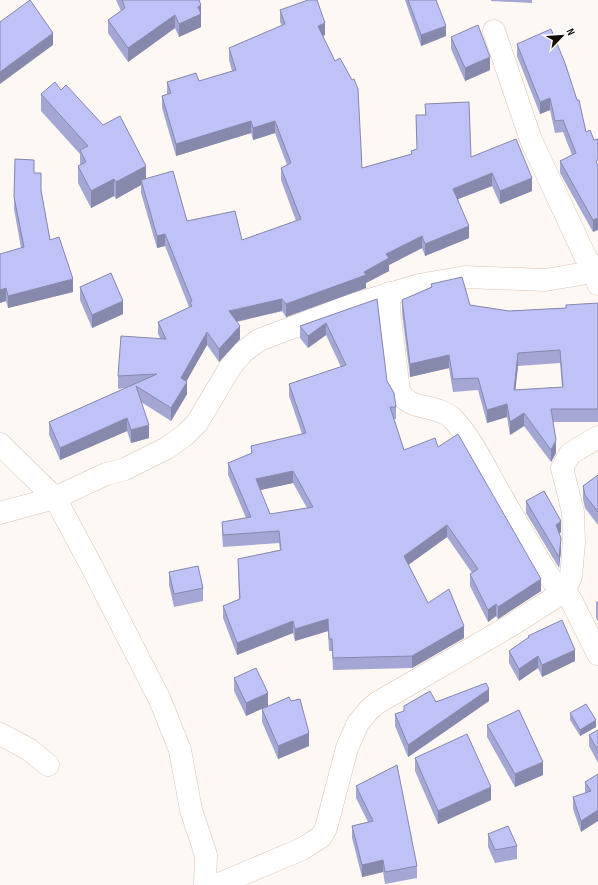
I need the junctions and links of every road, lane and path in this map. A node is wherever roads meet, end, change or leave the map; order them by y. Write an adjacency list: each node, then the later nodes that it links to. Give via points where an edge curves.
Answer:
1 (494, 31): 2 (street, via 531,140 585,256)
2 (597, 275): 3 (street, via 545,280 465,277)
3 (389, 293): 6 (street, via 259,340 243,352 231,366 197,422 185,435 167,448); 8 (street, via 399,391 403,399 411,404 444,411 453,420 487,470 546,572 557,586)
4 (598, 437): 8 (street, via 570,454 562,468 573,512 574,543 571,576)
5 (0, 444): 6 (street)
6 (55, 498): 7 (street); 12 (street, via 160,700 180,750 191,810 206,855)
7 (0, 513)
8 (565, 591): 9 (street, via 581,616); 13 (street, via 377,703 358,723 347,748 326,828 321,838 302,849)
9 (598, 654)
10 (0, 734): 11 (street, via 30,750)
11 (48, 765)
12 (205, 885)
13 (217, 885)

